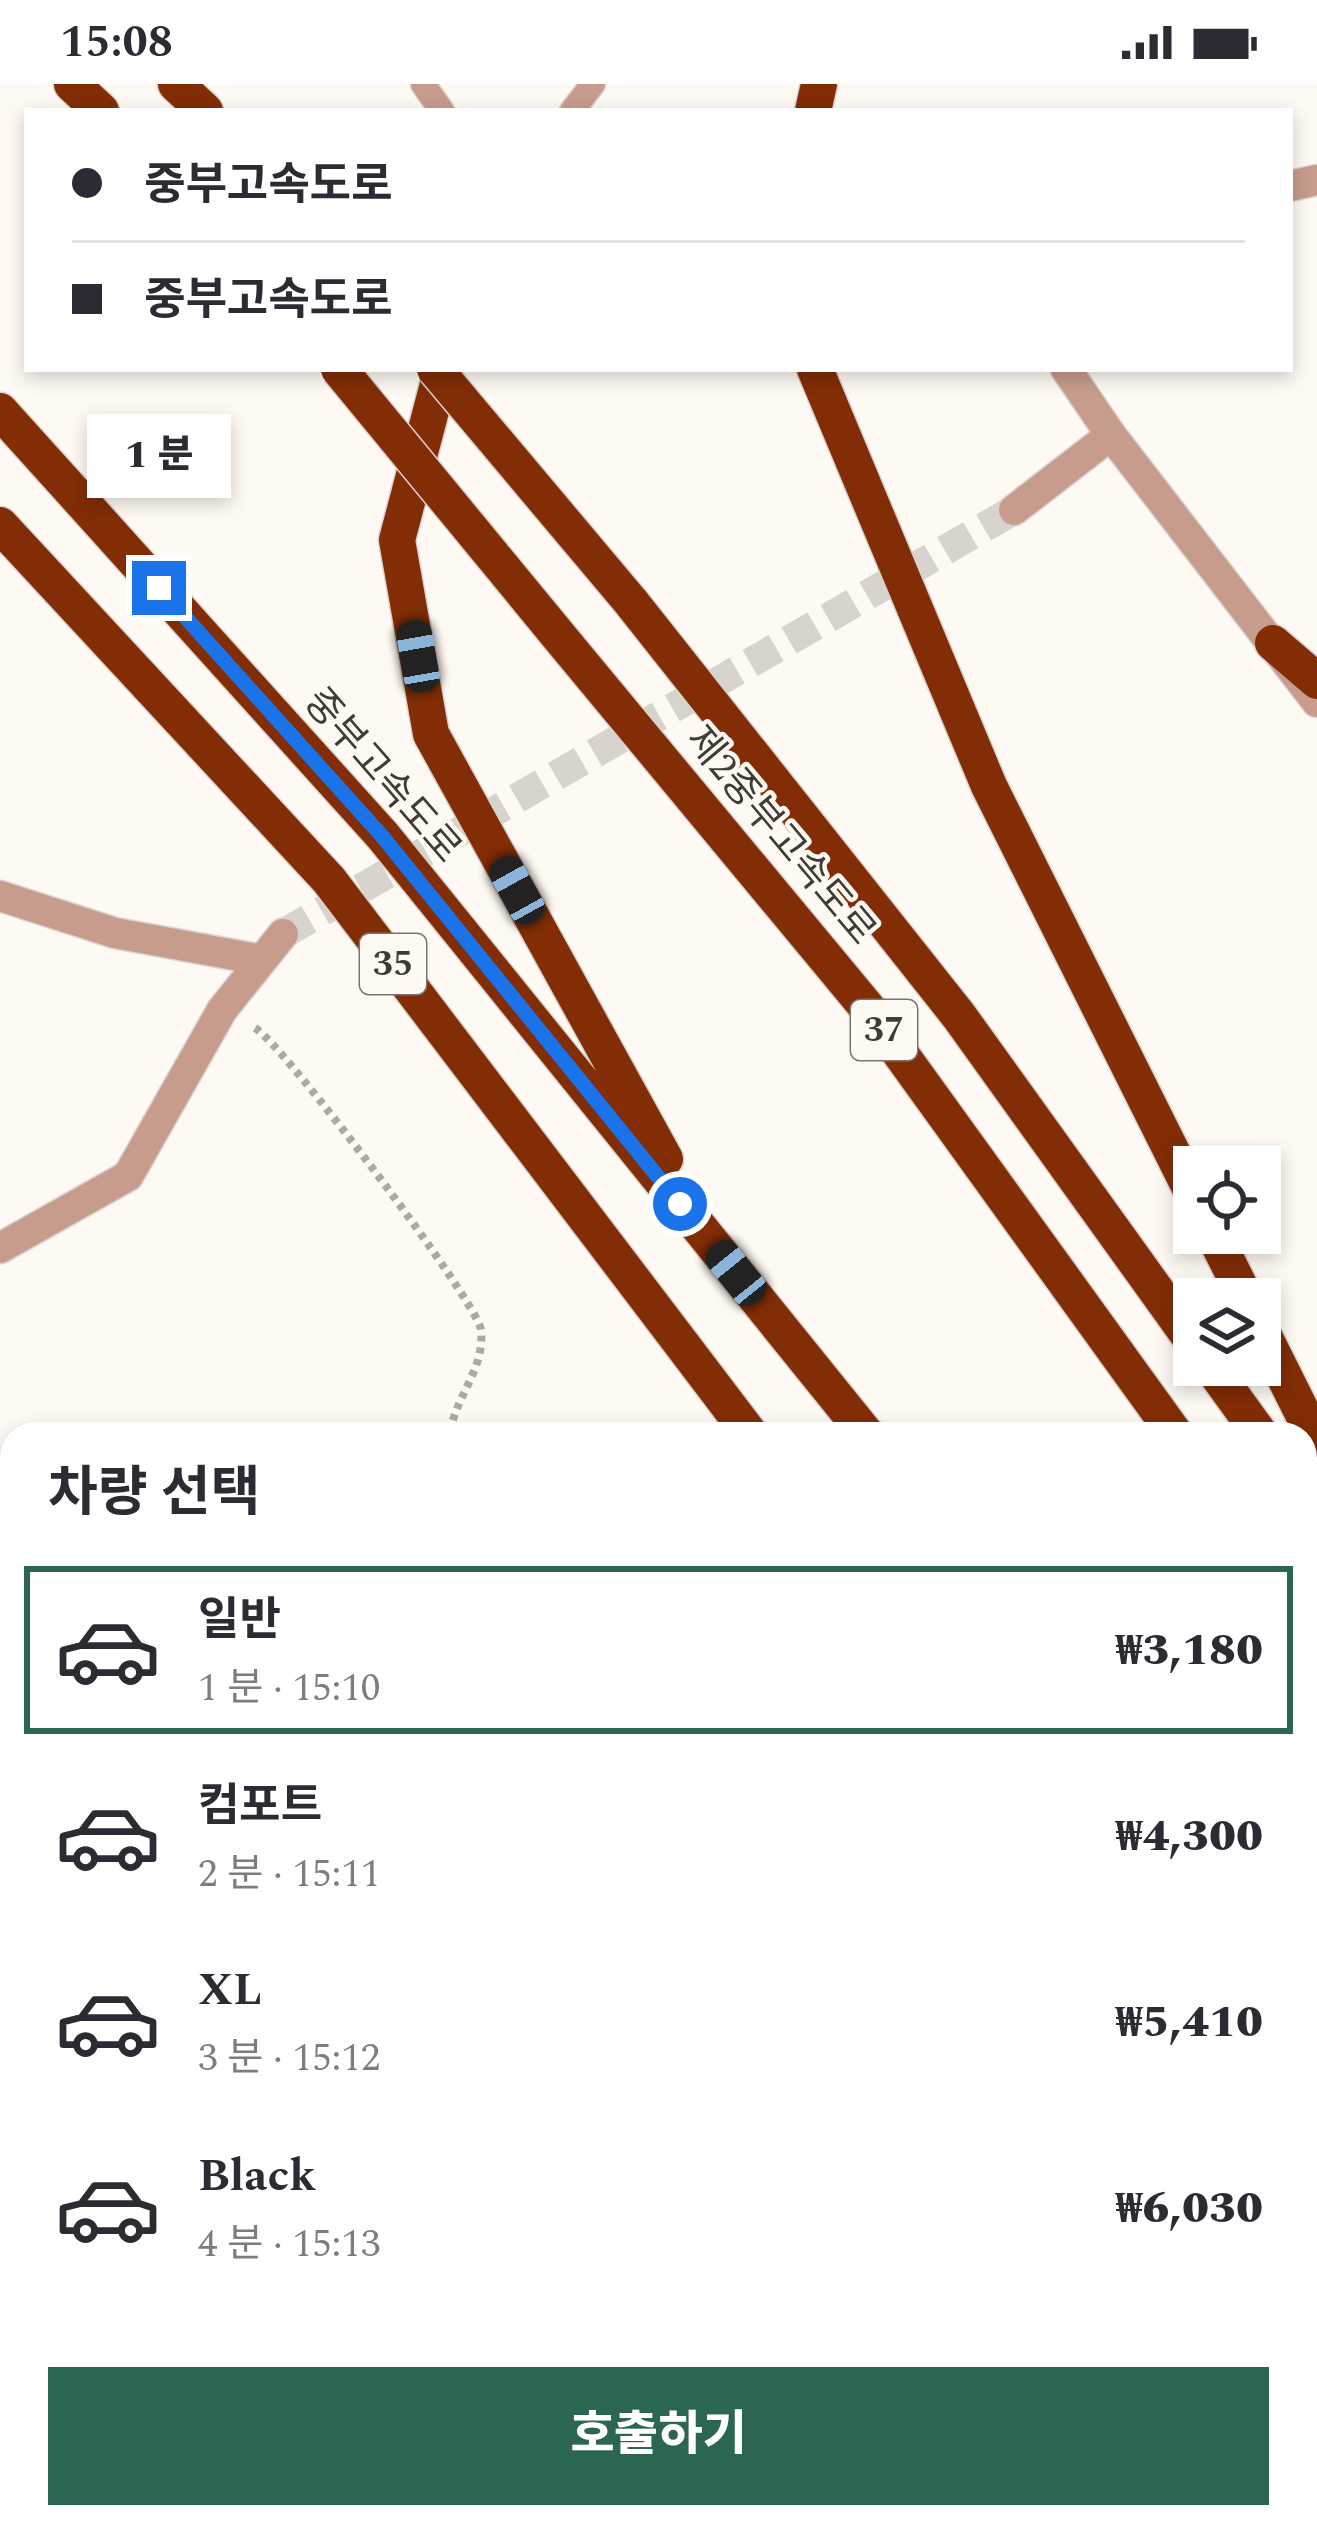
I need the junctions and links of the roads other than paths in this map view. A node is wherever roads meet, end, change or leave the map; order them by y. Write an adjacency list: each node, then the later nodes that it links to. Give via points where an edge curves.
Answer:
1 (72, 84): 4 (highway)
2 (176, 84): 5 (highway)
3 (593, 84): 6 (lane)
4 (98, 108)
5 (202, 108)
6 (574, 108)
7 (341, 372): 30 (highway, 제2중부고속도로 / 37, bridge, via 869,1010)
8 (438, 372): 23 (highway, via 397,541 431,734)
9 (441, 372): 25 (highway, 제2중부고속도로 / 37, bridge, via 959,1016)
10 (816, 372): 22 (highway, via 989,786)
11 (1068, 372): 13 (street)
12 (0, 410): 23 (highway, 중부고속도로 / 35, via 382,836)
13 (1112, 435): 14 (street); 16 (street)
14 (1014, 510)
15 (0, 525): 28 (highway, 35, via 329,880)
16 (1273, 643): 17 (highway); 18 (street)
17 (1317, 681)
18 (1317, 702)
19 (0, 896): 21 (street, via 115,933)
20 (283, 934): 21 (street)
21 (262, 960): 24 (street, via 223,1010 128,1177)
22 (1173, 1154)
23 (710, 1241): 29 (highway, 중부고속도로 / 35)
24 (0, 1249)
25 (1173, 1314)
26 (1281, 1370): 32 (highway)
27 (1225, 1386): 31 (highway)
28 (741, 1422)
29 (856, 1422)
30 (1166, 1422)
31 (1251, 1422)
32 (1307, 1422)

